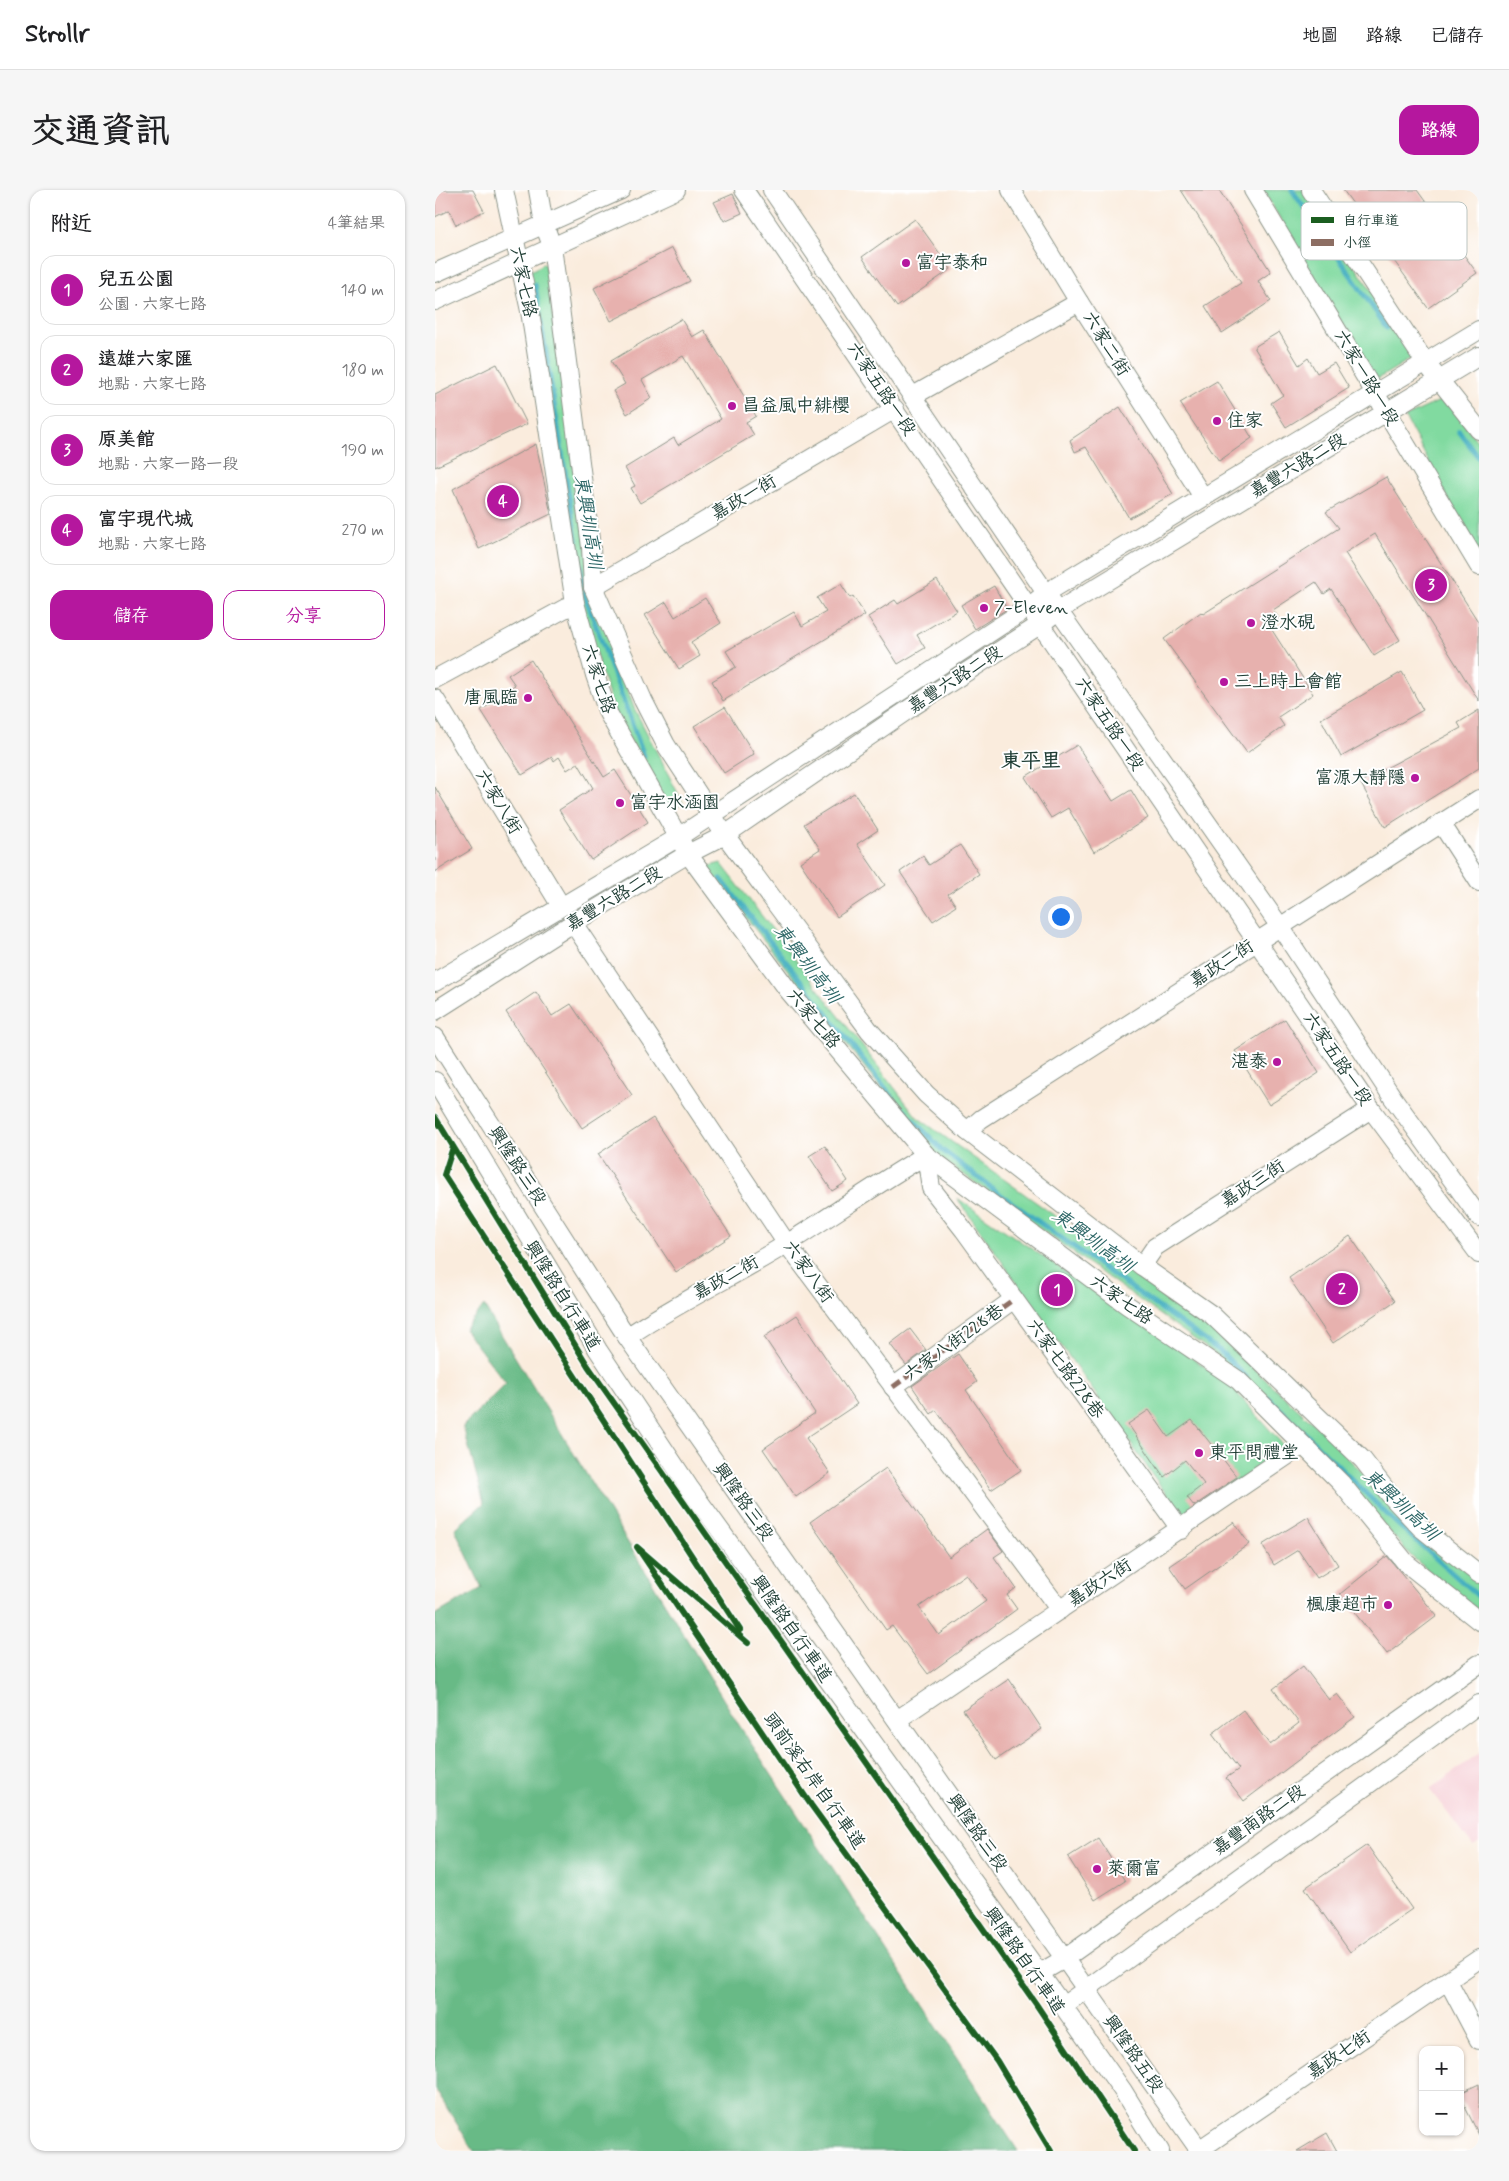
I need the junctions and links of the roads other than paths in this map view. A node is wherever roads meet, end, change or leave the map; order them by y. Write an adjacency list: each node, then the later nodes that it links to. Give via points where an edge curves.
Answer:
1 (504, 190): 12 (street, 六家七路)
2 (538, 190): 11 (street, 六家七路)
3 (621, 190): 11 (street)
4 (676, 190): 13 (street)
5 (744, 190): 25 (street, 六家五路一段)
6 (773, 190): 24 (street, 六家五路一段)
7 (1011, 190): 18 (street, 六家二街)
8 (1253, 190): 23 (street, 六家一路一段)
9 (1311, 190): 10 (street)
10 (1319, 202)
11 (544, 224): 12 (street); 13 (street, 六家七路)
12 (513, 238): 15 (street, 六家七路); 16 (street)
13 (552, 246): 15 (street); 30 (street, 六家七路, via 591,547)
14 (1357, 260): 21 (street)
15 (519, 262): 17 (street); 32 (street, 六家七路)
16 (435, 273)
17 (435, 301)
18 (1079, 302): 24 (street); 28 (street, 六家二街)
19 (1479, 330): 21 (street, 嘉豐六路二段)
20 (1479, 356): 22 (street, 嘉豐六路二段)
21 (1425, 362): 22 (street); 23 (street, 嘉豐六路二段)
22 (1439, 380): 26 (street, 嘉豐六路二段); 27 (street)
23 (1376, 394): 26 (street, 六家一路一段); 28 (street, 嘉豐六路二段)
24 (913, 396): 31 (street, 六家五路一段)
25 (895, 409): 30 (street, 嘉政一街); 33 (street, 六家五路一段)
26 (1387, 412): 29 (street, 六家一路一段); 34 (street, 嘉豐六路二段)
27 (1479, 430)
28 (1203, 497): 31 (street, 嘉豐六路二段)
29 (1479, 566)
30 (593, 587): 39 (street, 六家七路, via 666,745)
31 (1046, 593): 33 (street, 嘉豐六路二段); 34 (street, 六家五路一段)
32 (575, 603): 36 (street); 42 (street, 六家七路, via 608,713)
33 (1029, 607): 35 (street, 六家五路一段); 39 (street, 嘉豐六路二段)
34 (1059, 610): 35 (street, 嘉豐六路二段); 47 (street, 六家五路一段)
35 (1041, 624): 41 (street, 嘉豐六路二段, via 912,707); 48 (street, 六家五路一段)
36 (435, 679)
37 (435, 699): 45 (street, 六家八街)
38 (1479, 799): 40 (street, 嘉政二街)
39 (713, 815): 41 (street, 六家七路); 42 (street, 嘉豐六路二段)
40 (1441, 823): 44 (street); 47 (street, 嘉政二街)
41 (725, 835): 43 (street, 嘉豐六路二段); 54 (street, 六家七路, via 869,1030 926,1094)
42 (677, 838): 43 (street, 六家七路); 45 (street, 嘉豐六路二段)
43 (688, 854): 46 (street, 嘉豐六路二段); 55 (street, 六家七路, via 788,990)
44 (1479, 882)
45 (561, 906): 49 (street, 嘉豐六路二段)
46 (573, 923): 50 (street, 嘉豐六路二段); 57 (street, 六家八街)
47 (1281, 928): 48 (street, 嘉政二街); 56 (street, 六家五路一段, via 1393,1098)
48 (1257, 942): 53 (street, 六家五路一段); 54 (street, 嘉政二街)
49 (435, 982)
50 (435, 1011)
51 (435, 1037): 61 (street, 興隆路三段)
52 (435, 1081): 73 (street, 興隆路三段, via 598,1350 689,1487)
53 (1371, 1109): 58 (street, 六家五路一段); 59 (street, 嘉政三街, via 1155,1247)
54 (967, 1131): 59 (street, 六家七路)
55 (926, 1155): 57 (street, 嘉政二街); 60 (street, 六家七路228巷, via 931,1188); 63 (street, 六家七路, via 1127,1305 1238,1380)
56 (1479, 1217)
57 (787, 1244): 61 (street, 嘉政二街); 62 (street, 六家八街)
58 (1479, 1254)
59 (1142, 1266): 65 (street, 六家七路, via 1211,1315 1363,1460 1421,1528)
60 (1014, 1299): 62 (street, 六家八街228巷); 64 (street, 六家七路228巷)
61 (627, 1337): 70 (street, 興隆路三段)
62 (893, 1387): 66 (street, 六家八街)
63 (1303, 1446): 64 (street, 嘉政六街); 67 (street, 六家七路, via 1341,1483 1406,1563)
64 (1181, 1530): 66 (street, 嘉政六街)
65 (1479, 1574)
66 (1060, 1610): 70 (street, 嘉政六街)
67 (1479, 1621)
68 (1479, 1664): 71 (street, 嘉豐南路二段)
69 (1479, 1704): 75 (street, 嘉豐南路二段)
70 (897, 1720): 71 (street, 興隆路三段)
71 (1064, 1959): 73 (street, 嘉豐南路二段); 75 (street, 興隆路五段)
72 (1479, 1959): 74 (street, 嘉政七街)
73 (1039, 1974): 76 (street, 興隆路五段)
74 (1448, 1981): 77 (street); 78 (street, 嘉政七街)
75 (1087, 1989): 76 (street, 嘉豐南路二段); 78 (street, 興隆路五段)
76 (1063, 2006): 79 (street, 興隆路五段, via 1123,2091)
77 (1479, 2040)
78 (1200, 2150)
79 (1160, 2151)

